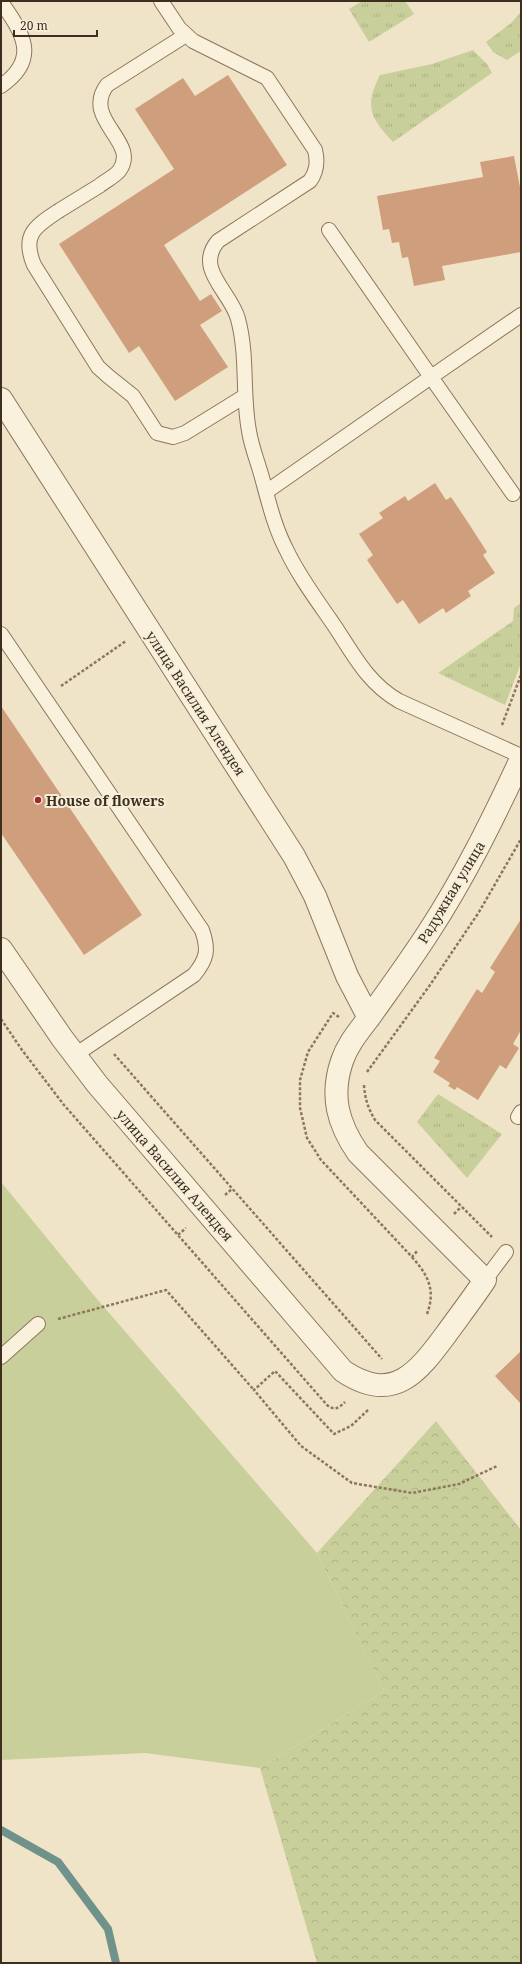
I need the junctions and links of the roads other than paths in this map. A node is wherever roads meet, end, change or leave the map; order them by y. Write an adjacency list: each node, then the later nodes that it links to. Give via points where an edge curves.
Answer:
1 (162, 1): 3 (lane)
2 (1, 2): 4 (lane, via 18,27 24,47 19,70)
3 (186, 35): 8 (lane, via 200,45 267,78 315,150 317,158 317,166 310,181 218,242 210,254 211,270 231,302 238,319); 8 (lane, via 107,85 103,91 100,109 124,155 121,167 111,178 38,224 30,237 28,252 98,367 133,396 157,433 173,437 185,433)
4 (1, 86)
5 (329, 230): 7 (lane)
6 (521, 315): 7 (lane)
7 (431, 377): 10 (lane); 11 (lane)
8 (245, 396): 10 (lane, via 249,433)
9 (1, 399): 16 (street, улица Василия Алендея, via 302,869 327,923 347,976)
10 (266, 492): 13 (lane, via 276,527 288,554 373,682 399,701)
11 (513, 494)
12 (1, 634): 17 (lane, via 202,930 206,943 202,965 194,975)
13 (521, 756)
14 (521, 759): 16 (street, Радужная улица, via 460,880 428,933)
15 (1, 949): 17 (street, улица Василия Алендея)
16 (369, 1018): 19 (street, Радужная улица, via 352,1039 342,1062 337,1085 340,1122 358,1153)
17 (75, 1055): 19 (street, улица Василия Алендея, via 121,1113 343,1371 355,1379 384,1385 400,1382 414,1374)
18 (506, 1252): 19 (lane)
19 (485, 1280)
20 (38, 1324): 21 (lane)
21 (1, 1357)

